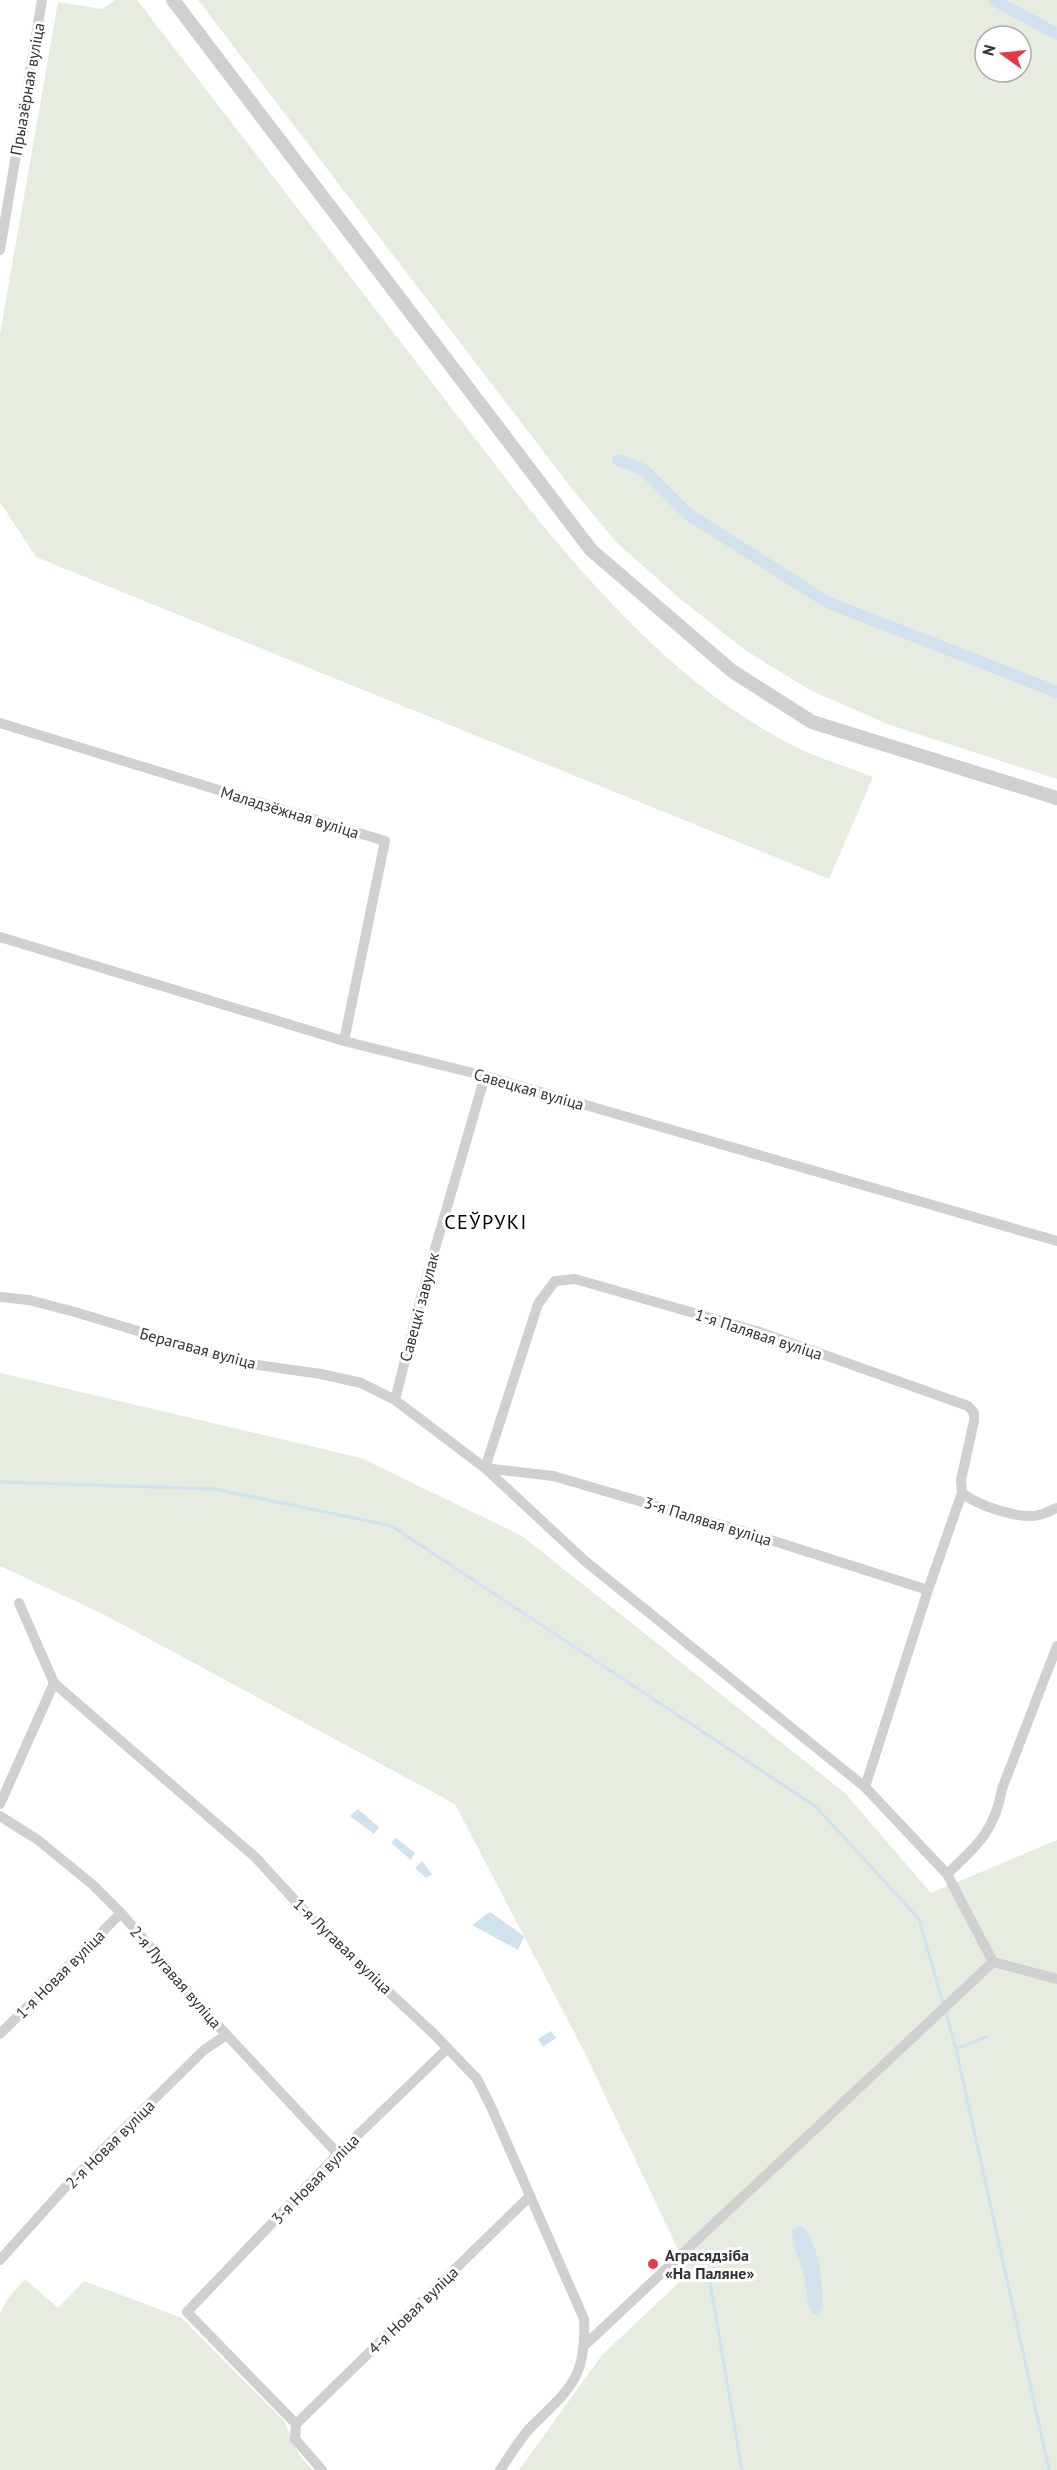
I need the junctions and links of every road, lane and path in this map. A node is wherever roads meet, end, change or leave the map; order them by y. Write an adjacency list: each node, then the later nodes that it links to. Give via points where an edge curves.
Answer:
1 (42, 0): 3 (street, Прыазёрная вуліца)
2 (173, 0): 5 (street, via 591,550 732,671 812,722)
3 (0, 250)
4 (0, 723): 7 (street, Маладзёжная вуліца, via 385,841)
5 (1057, 798)
6 (0, 937): 7 (street, Савецкая вуліца)
7 (344, 1041): 8 (street, Савецкая вуліца)
8 (484, 1076): 9 (street, Савецкая вуліца); 11 (street, Савецкі завулак)
9 (1057, 1241)
10 (0, 1297): 11 (street, Берагавая вуліца, via 75,1312 243,1363 361,1383)
11 (395, 1400): 12 (street, Берагавая вуліца)
12 (485, 1468): 13 (street, 1-я Палявая вуліца, via 538,1304 555,1281 575,1279 759,1332 968,1406 974,1421 961,1480); 15 (street, 3-я Палявая вуліца, via 553,1476); 19 (street, Берагавая вуліца, via 585,1561)
13 (962, 1493): 14 (street, via 973,1501 1022,1516 1040,1515); 15 (street, 1-я Палявая вуліца)
14 (1057, 1508)
15 (927, 1590): 19 (street, 1-я Палявая вуліца)
16 (19, 1603): 18 (street, 1-я Лугавая вуліца)
17 (1057, 1646): 22 (street, via 1002,1789 999,1808 982,1842)
18 (54, 1683): 20 (street); 28 (street, 1-я Лугавая вуліца, via 255,1857 324,1932)
19 (864, 1787): 22 (street, Берагавая вуліца)
20 (0, 1804)
21 (0, 1816): 23 (street, 2-я Лугавая вуліца, via 38,1840)
22 (947, 1875): 24 (street, Берагавая вуліца)
23 (121, 1913): 26 (street, 1-я Новая вуліца); 27 (street, 2-я Лугавая вуліца)
24 (993, 1962): 25 (street); 32 (street)
25 (1057, 1979)
26 (0, 2034)
27 (226, 2035): 29 (street, 2-я Лугавая вуліца); 31 (street, 2-я Новая вуліца, via 204,2050 69,2183)
28 (447, 2049): 29 (street, 3-я Новая вуліца); 30 (street, 1-я Лугавая вуліца, via 477,2079)
29 (338, 2154): 33 (street, 3-я Новая вуліца, via 187,2312)
30 (530, 2196): 32 (street, 1-я Лугавая вуліца, via 584,2319); 33 (street, 4-я Новая вуліца)
31 (0, 2260)
32 (585, 2345): 35 (street, via 574,2382 529,2429)
33 (296, 2424): 34 (street, via 296,2439)
34 (322, 2470)
35 (500, 2470)

